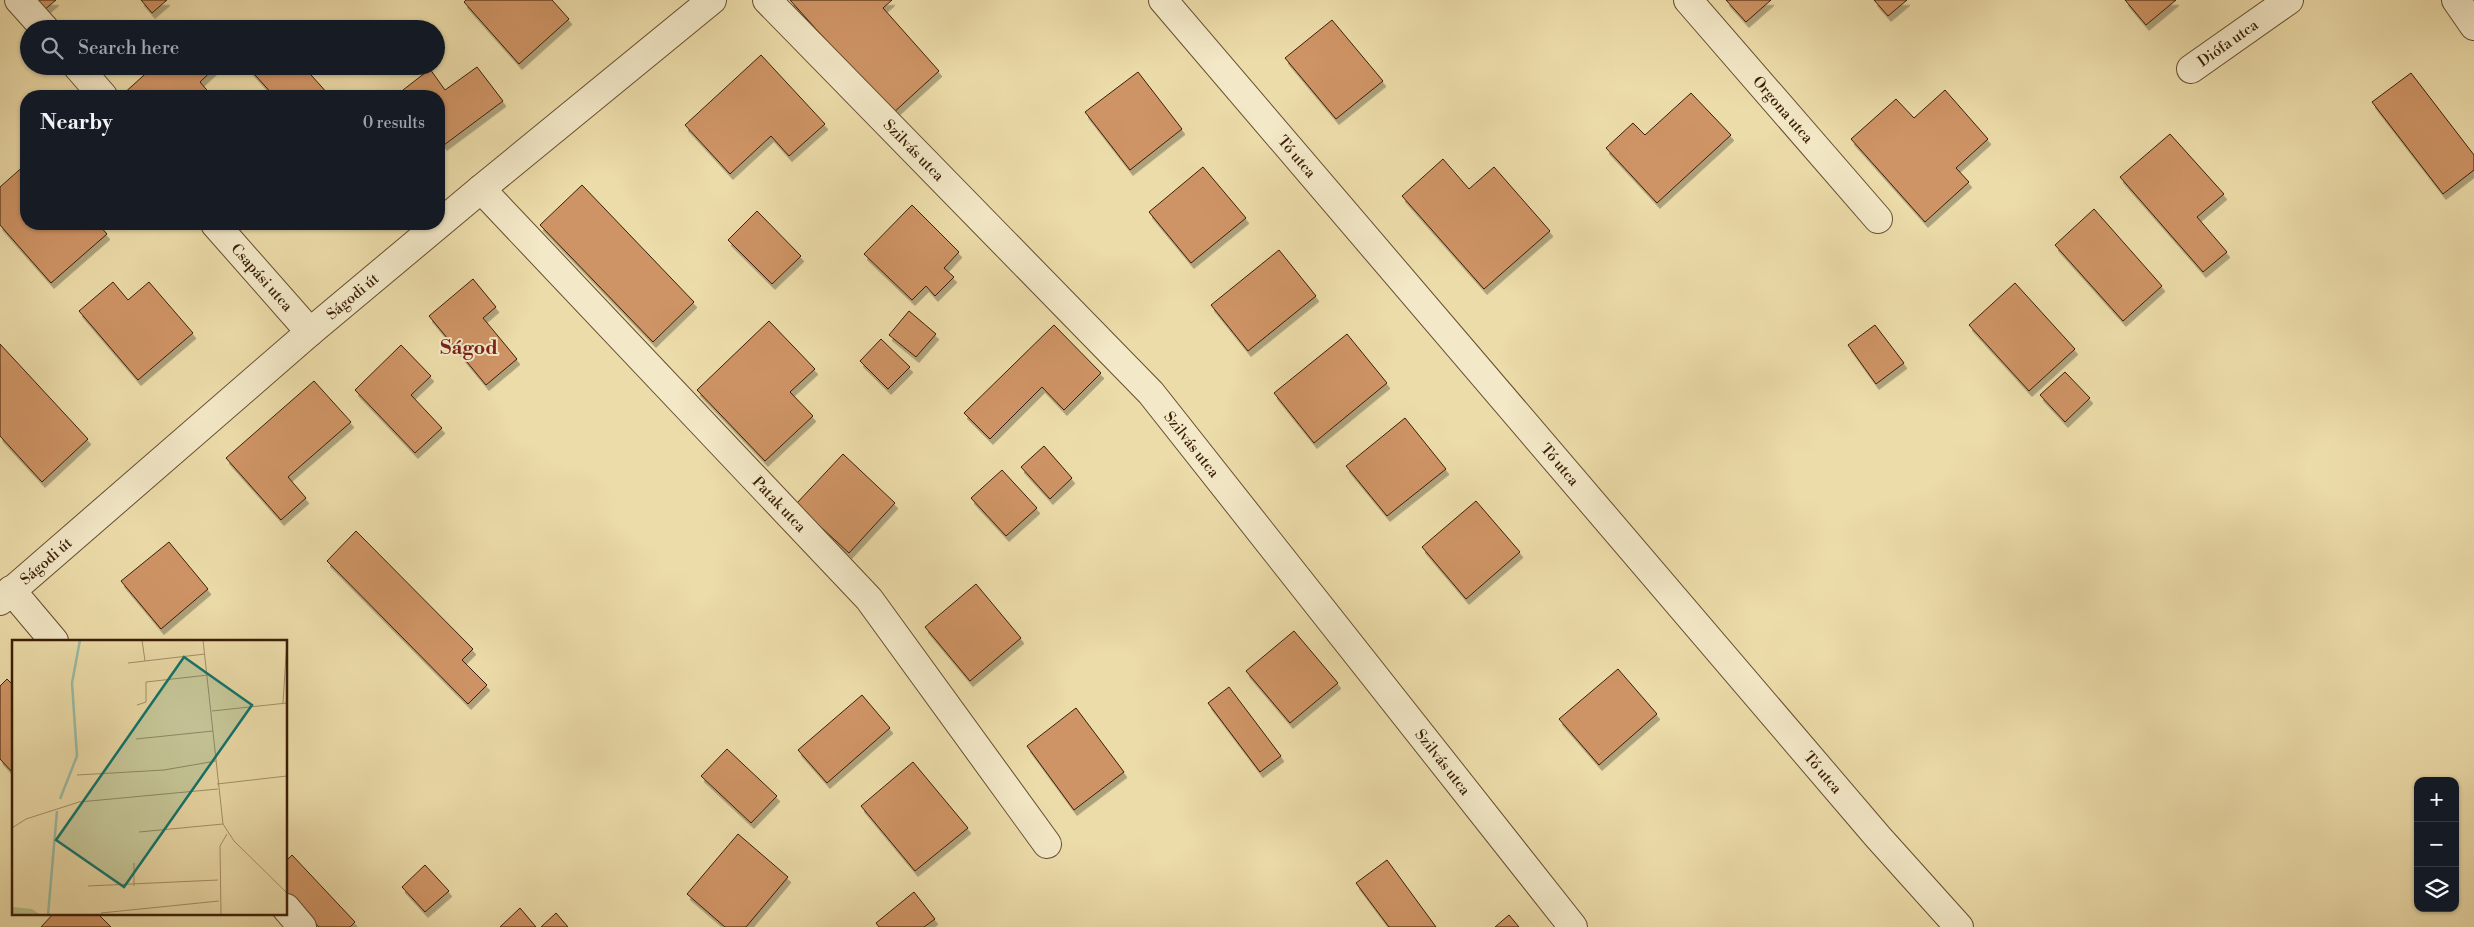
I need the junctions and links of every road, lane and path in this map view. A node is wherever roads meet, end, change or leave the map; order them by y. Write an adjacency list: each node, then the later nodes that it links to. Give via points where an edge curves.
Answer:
1 (20, 0): 8 (street)
2 (712, 0): 13 (street, Ságodi út)
3 (767, 0): 24 (street, Szilvás utca, via 1151,393)
4 (1163, 0): 25 (street, Tó utca, via 1878,837)
5 (1688, 0): 15 (street, Orgona utca)
6 (2289, 0): 10 (street, Diófa utca)
7 (2456, 0): 9 (street)
8 (37, 20)
9 (2474, 26)
10 (2191, 69)
11 (85, 75): 12 (street)
12 (99, 90)
13 (481, 188): 14 (street, Ságodi út); 21 (street, Patak utca, via 869,599)
14 (445, 218)
15 (1878, 219)
16 (220, 230): 18 (street, Csapási utca)
17 (431, 230): 18 (street, Ságodi út)
18 (310, 332): 19 (street, Ságodi út)
19 (5, 596): 20 (street)
20 (53, 640)
21 (1047, 844)
22 (288, 910): 23 (street)
23 (302, 927)
24 (1573, 927)
25 (1959, 927)

